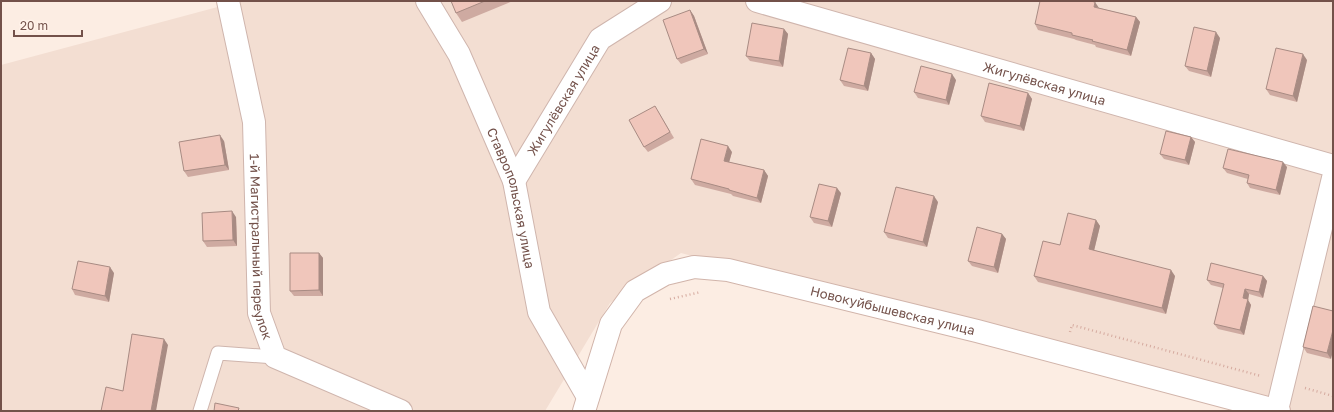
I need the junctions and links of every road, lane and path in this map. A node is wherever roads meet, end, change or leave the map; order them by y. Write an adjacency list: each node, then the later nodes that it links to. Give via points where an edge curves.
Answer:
1 (228, 1): 8 (street, 1-й Магистральный переулок, via 254,122 258,313)
2 (428, 1): 7 (street, Ставропольская улица, via 459,54)
3 (660, 1): 7 (street, Жигулёвская улица, via 600,39)
4 (757, 1): 5 (street, Жигулёвская улица)
5 (1333, 166)
6 (1333, 178): 12 (street)
7 (514, 181): 9 (street, Ставропольская улица, via 539,312)
8 (275, 357): 10 (lane, via 218,353); 11 (street, 1-й Магистральный переулок)
9 (586, 404): 12 (street, Новокуйбышевская улица, via 611,324 635,290 665,274 694,267 728,270 856,301)
10 (200, 411)
11 (401, 411)
12 (1278, 411)

